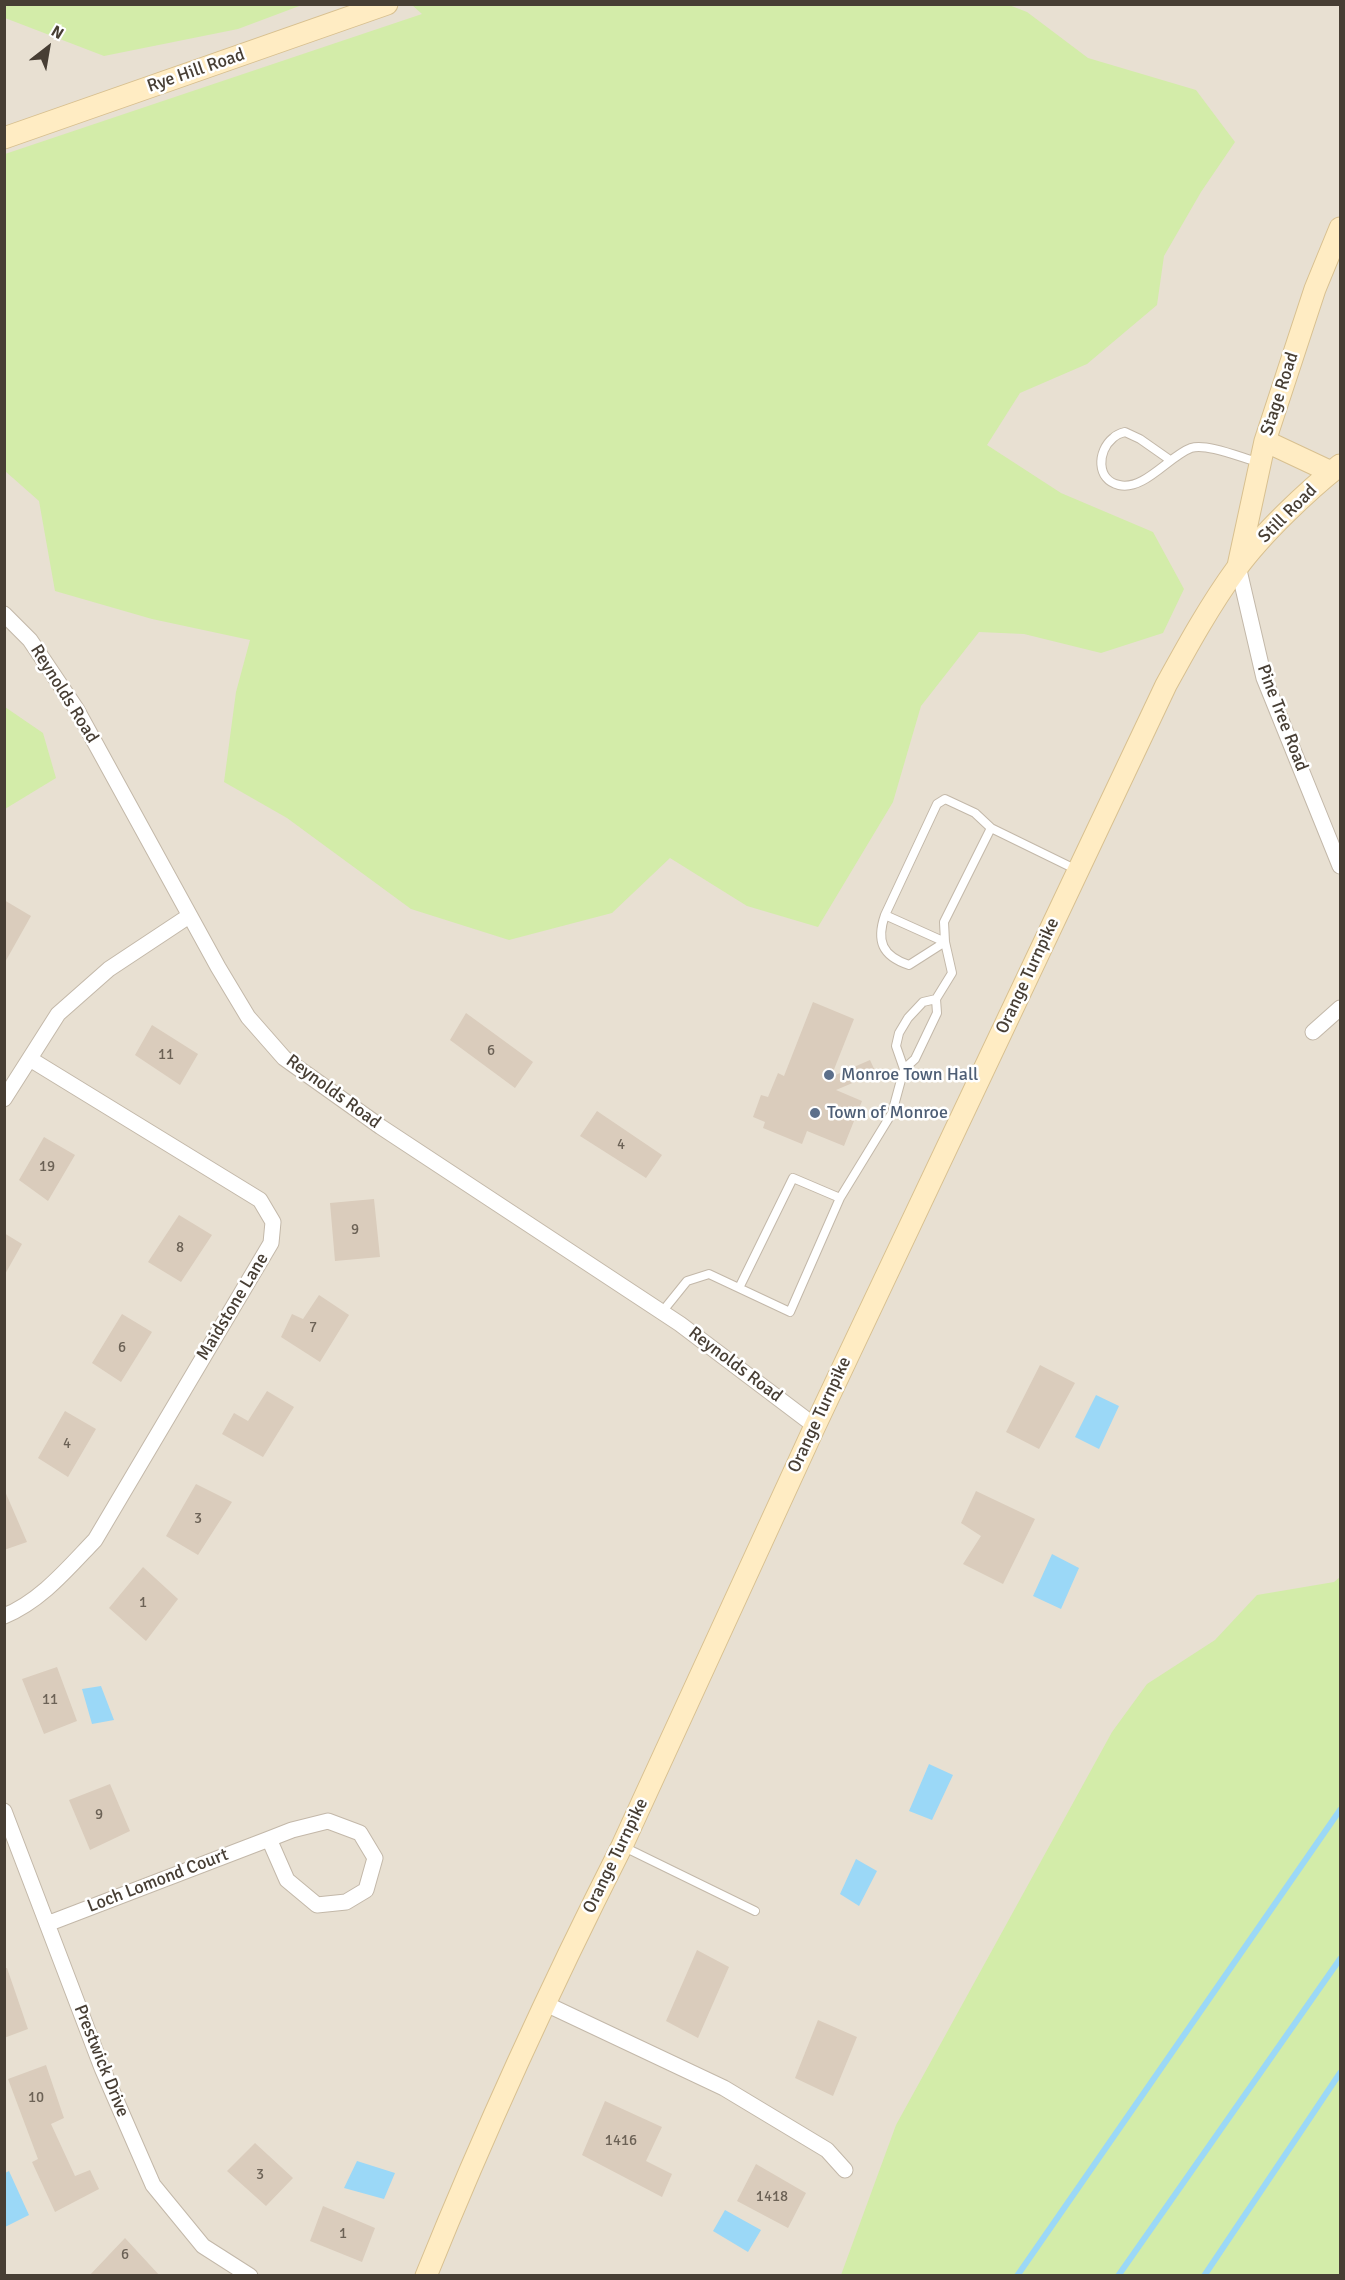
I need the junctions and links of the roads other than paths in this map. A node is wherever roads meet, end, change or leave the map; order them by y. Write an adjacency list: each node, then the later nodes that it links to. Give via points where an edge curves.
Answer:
1 (387, 4): 2 (main road, Rye Hill Road)
2 (4, 138)
3 (1341, 228): 4 (main road, Stage Road, via 1315,288)
4 (1264, 441): 6 (main road, Stage Road); 7 (main road)
5 (1170, 460): 5 (lane, via 1148,478 1131,485 1118,485 1106,477 1100,465 1104,448 1113,437 1125,432); 6 (lane, via 1193,448)
6 (1260, 463): 8 (main road, Stage Road)
7 (1336, 469): 8 (main road, Still Road)
8 (1238, 566): 11 (street, Pine Tree Road, via 1264,678); 12 (main road, Orange Turnpike, via 1207,611 1166,685)
9 (4, 614): 14 (street, Reynolds Road, via 30,640 77,710)
10 (991, 828): 12 (lane); 13 (lane, via 975,813 945,799 937,804); 15 (lane, via 944,922)
11 (1341, 866)
12 (1078, 870): 25 (main road, Orange Turnpike)
13 (885, 915): 15 (lane); 15 (lane, via 880,941 899,962 909,965)
14 (189, 916): 19 (street, via 100,976 58,1014); 24 (street, Reynolds Road, via 248,1017 284,1058 381,1127)
15 (945, 942): 16 (lane, via 952,973)
16 (936, 999): 20 (lane, via 937,1013 915,1059); 20 (lane, via 923,1002 899,1033 896,1046)
17 (1341, 1008): 18 (street)
18 (1313, 1032)
19 (30, 1059): 21 (street); 26 (street, Maidstone Lane, via 260,1200 273,1222 271,1244 95,1540 23,1608)
20 (904, 1069): 22 (lane, via 892,1113)
21 (4, 1099)
22 (840, 1198): 23 (lane, via 793,1178); 23 (lane, via 790,1312)
23 (739, 1288): 24 (lane, via 710,1274 687,1281)
24 (662, 1312): 25 (street, Reynolds Road)
25 (814, 1426): 29 (main road, Orange Turnpike)
26 (4, 1616)
27 (4, 1811): 31 (street, Prestwick Drive)
28 (269, 1839): 28 (street, Loch Lomond Court, via 328,1821 360,1833 375,1858 366,1890 346,1902 316,1905 287,1880); 31 (street, Loch Lomond Court)
29 (622, 1846): 30 (lane); 32 (main road, Orange Turnpike)
30 (755, 1911)
31 (47, 1924): 34 (street, Prestwick Drive, via 102,2068 153,2185 203,2246)
32 (546, 2004): 33 (street, via 724,2088 826,2150); 35 (main road, Orange Turnpike, via 462,2186)
33 (845, 2170)
34 (250, 2276)
35 (426, 2276)

